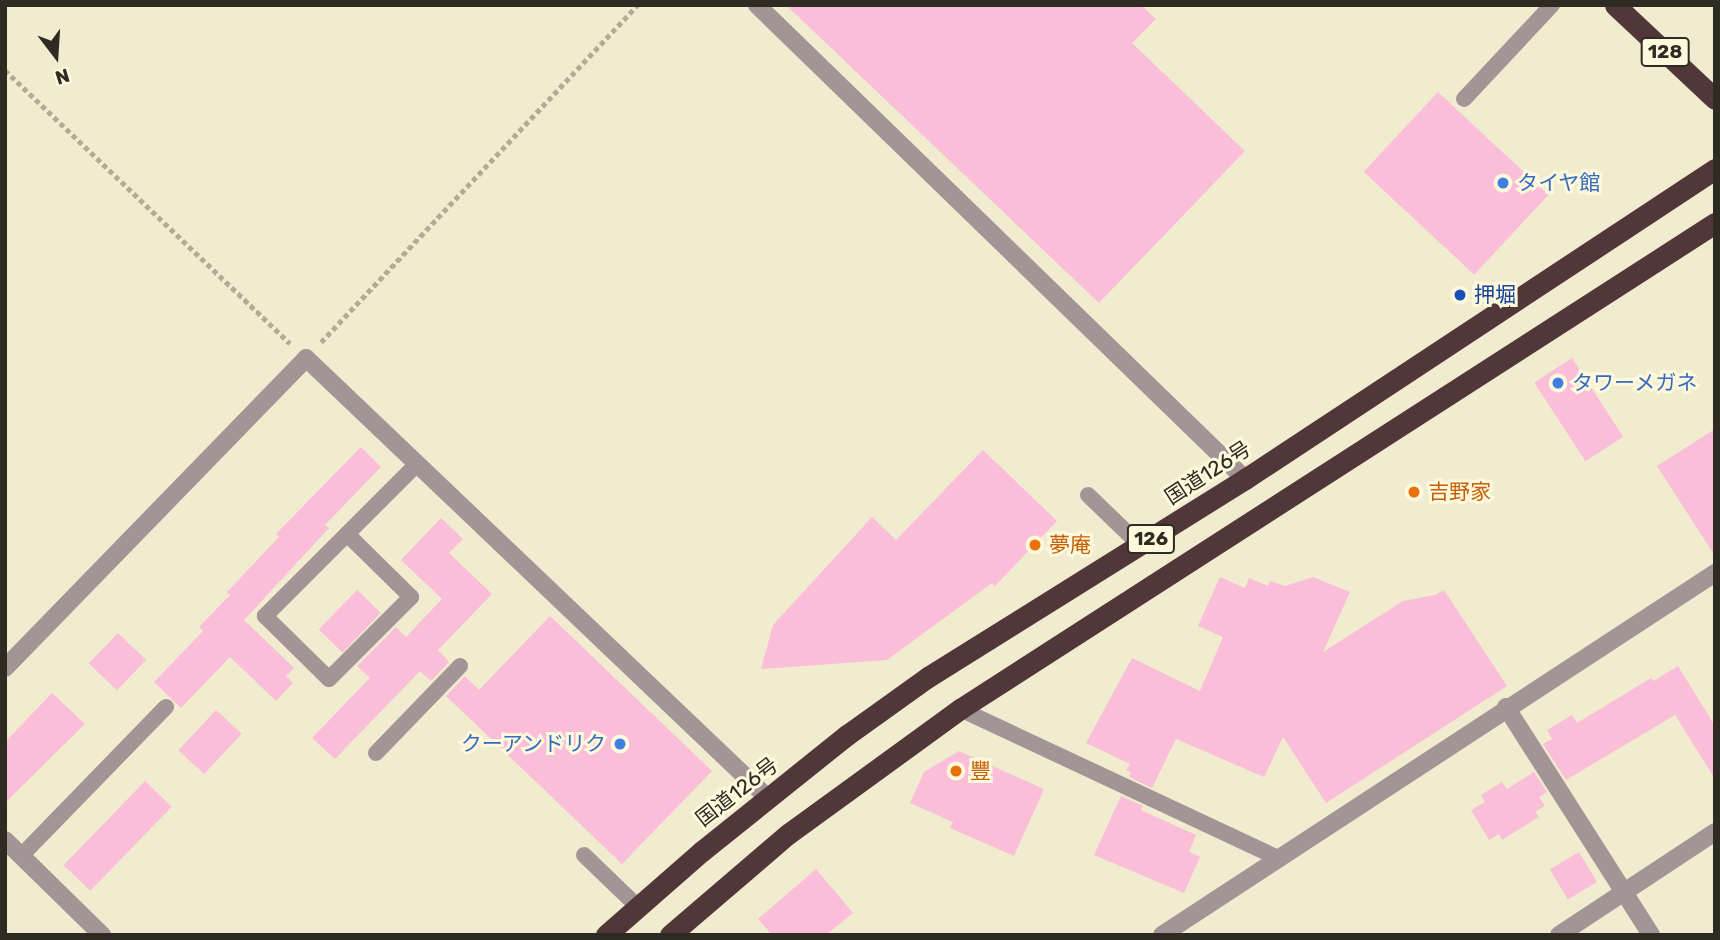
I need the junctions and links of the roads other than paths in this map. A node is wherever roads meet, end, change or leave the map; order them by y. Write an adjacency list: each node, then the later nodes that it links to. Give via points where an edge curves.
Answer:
1 (757, 5): 9 (street)
2 (1552, 5): 4 (lane)
3 (1615, 5): 5 (highway, 128)
4 (1464, 99)
5 (1715, 99)
6 (1715, 169): 9 (highway, 国道126号 / 126)
7 (1715, 223): 18 (highway, 126)
8 (417, 464): 11 (lane); 15 (street, via 306,358); 20 (street)
9 (1245, 479): 12 (highway, 国道126号 / 126)
10 (1088, 495): 12 (lane)
11 (347, 534): 11 (lane, via 265,616 329,679 411,597)
12 (1140, 545): 20 (highway, 国道126号 / 126, via 928,677)
13 (1715, 573): 17 (street)
14 (460, 666): 19 (lane)
15 (5, 668)
16 (166, 707): 24 (lane)
17 (1506, 707): 25 (street); 26 (street)
18 (960, 709): 25 (lane); 30 (highway, 126, via 788,834)
19 (376, 752)
20 (769, 799): 27 (highway, 国道126号 / 126)
21 (1715, 832): 26 (street)
22 (5, 840): 24 (street)
23 (584, 855): 27 (lane)
24 (22, 856): 28 (street)
25 (1278, 858): 31 (street)
26 (1623, 892): 32 (street); 33 (street)
27 (638, 907): 29 (highway, 国道126号 / 126)
28 (102, 935)
29 (606, 935)
30 (670, 935)
31 (1162, 935)
32 (1559, 935)
33 (1651, 935)

